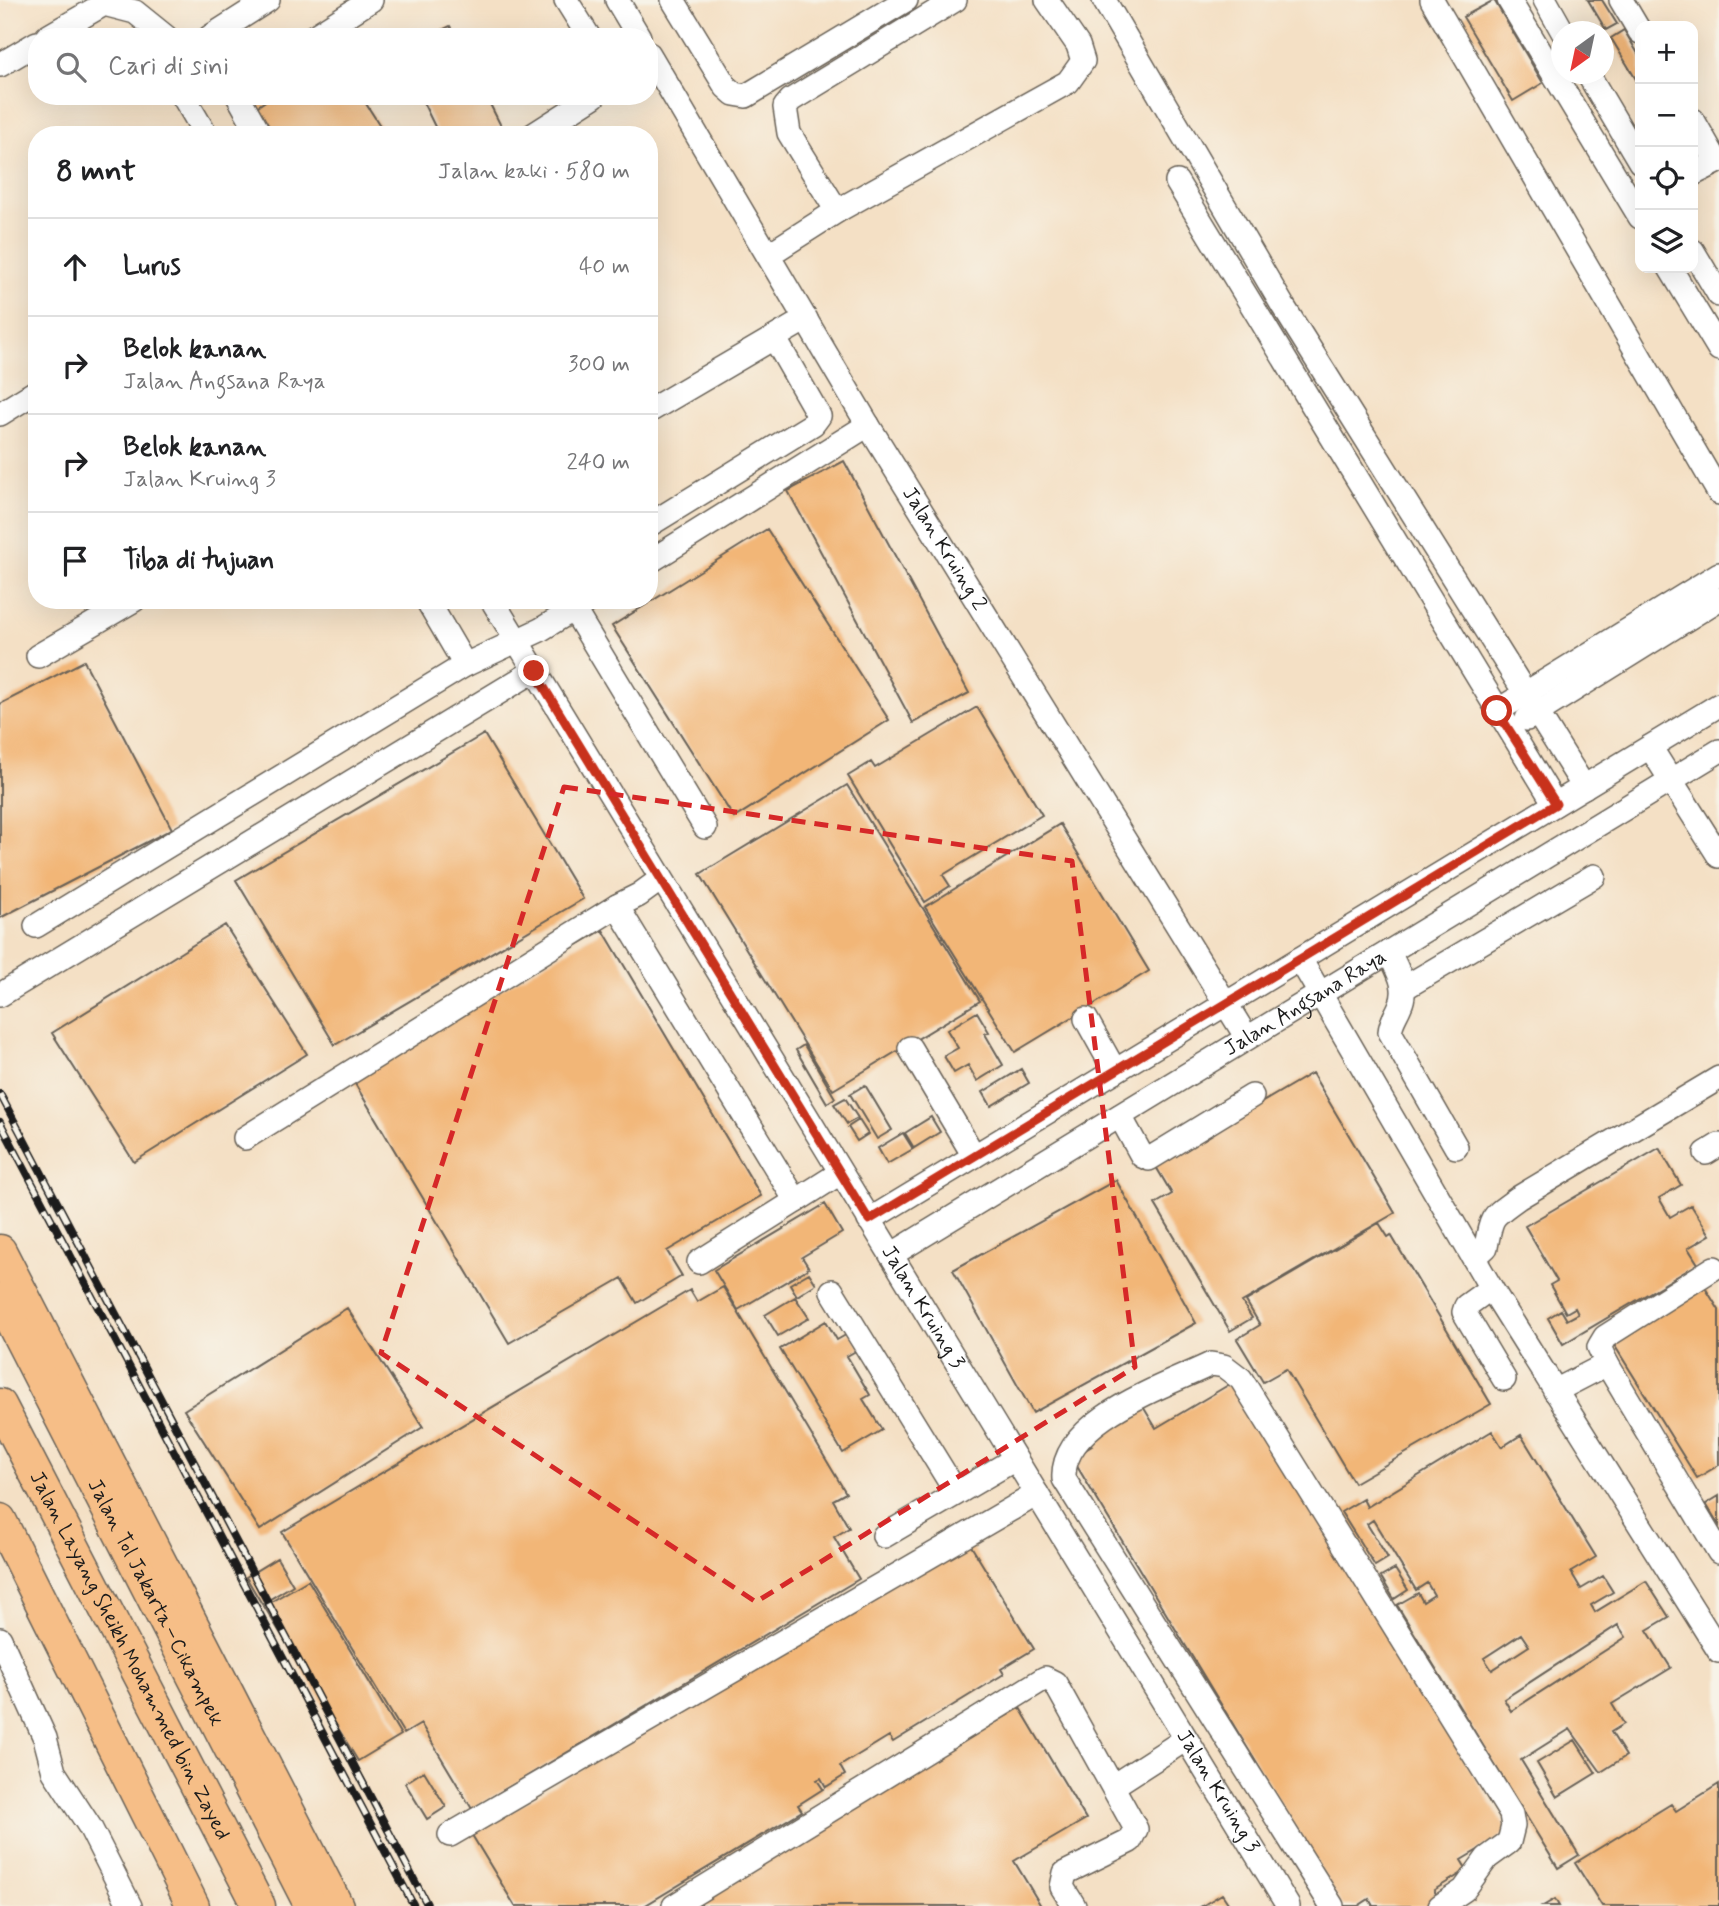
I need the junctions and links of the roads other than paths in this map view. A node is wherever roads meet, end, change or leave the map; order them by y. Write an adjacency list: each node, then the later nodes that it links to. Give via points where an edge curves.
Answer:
1 (268, 0): 18 (street)
2 (566, 0): 20 (street)
3 (618, 0): 21 (street)
4 (673, 0): 5 (street, via 726,87 746,96)
5 (906, 0)
6 (955, 0): 38 (street, via 785,107 789,133)
7 (1047, 0): 38 (street, via 1078,45 1083,61 1068,82)
8 (1104, 0): 43 (street)
9 (1432, 0): 54 (street)
10 (1509, 0): 37 (street)
11 (1545, 0): 14 (street)
12 (1621, 0): 15 (street)
13 (362, 3): 19 (street)
14 (1557, 21)
15 (1635, 24)
16 (63, 28): 17 (street, via 104,4 135,12)
17 (155, 28)
18 (223, 28)
19 (326, 28)
20 (583, 28)
21 (634, 28)
22 (28, 48): 23 (street)
23 (0, 65)
24 (658, 69): 39 (street, Jalan Kruing 2)
25 (1594, 84): 33 (street)
26 (188, 105): 29 (street)
27 (243, 105): 30 (street)
28 (580, 105): 31 (street)
29 (201, 126)
30 (255, 126)
31 (547, 126)
32 (1698, 129): 34 (street)
33 (1635, 154)
34 (1718, 163): 35 (street)
35 (1698, 172)
36 (1177, 182): 45 (street)
37 (1635, 210)
38 (837, 211): 39 (street)
39 (768, 255): 44 (street, Jalan Kruing 2)
40 (1698, 259): 42 (street)
41 (1674, 273): 47 (street)
42 (1719, 295)
43 (1283, 306): 45 (street); 48 (street)
44 (806, 319): 46 (street); 53 (street, Jalan Kruing 2)
45 (1261, 320): 50 (street)
46 (775, 339): 51 (street); 55 (street, via 819,416)
47 (1719, 349)
48 (1334, 387): 50 (street); 69 (street)
49 (28, 397): 52 (street)
50 (1309, 402): 71 (street)
51 (658, 406)
52 (0, 414)
53 (868, 425): 56 (street); 88 (street, Jalan Kruing 2)
54 (1719, 493)
55 (658, 519)
56 (658, 556)
57 (1719, 574): 64 (street)
58 (1719, 598): 64 (street)
59 (119, 609): 66 (street)
60 (432, 609): 67 (street)
61 (497, 609): 65 (street, Jalan Kruing 3)
62 (574, 609): 65 (street)
63 (583, 609): 77 (street)
64 (1649, 628): 69 (street)
65 (516, 642): 67 (street); 68 (street, Jalan Kruing 3)
66 (38, 656)
67 (465, 665): 82 (street)
68 (534, 671): 80 (street, Jalan Kruing 3); 87 (street)
69 (1532, 703): 71 (street); 75 (street)
70 (1719, 705): 72 (street, Jalan Angsana Raya)
71 (1503, 720): 76 (street)
72 (1650, 747): 74 (street); 75 (street, Jalan Angsana Raya)
73 (1719, 751): 74 (street, Jalan Angsana Raya)
74 (1670, 780): 78 (street); 83 (street, Jalan Angsana Raya)
75 (1584, 787): 76 (street, Jalan Angsana Raya)
76 (1556, 804): 84 (street, Jalan Angsana Raya)
77 (705, 827)
78 (1719, 856)
79 (1594, 876): 85 (street)
80 (661, 879): 81 (street); 99 (street, Jalan Kruing 3)
81 (617, 906): 96 (street); 100 (street)
82 (36, 926)
83 (1389, 952): 85 (street); 86 (street, Jalan Angsana Raya)
84 (1300, 959): 86 (street); 88 (street, Jalan Angsana Raya)
85 (1404, 988): 97 (street, via 1390,1032)
86 (1322, 993): 90 (street, Jalan Angsana Raya); 104 (street)
87 (0, 995)
88 (1226, 1004): 90 (street, Jalan Kruing 2); 92 (street, Jalan Angsana Raya)
89 (1086, 1019): 92 (street)
90 (1247, 1038): 95 (street, Jalan Angsana Raya)
91 (910, 1048): 98 (street)
92 (1115, 1071): 98 (street, Jalan Angsana Raya)
93 (1719, 1078): 104 (street, via 1492,1217 1486,1247)
94 (1252, 1096): 95 (street, via 1149,1159 1142,1156)
95 (1120, 1116): 103 (street, Jalan Angsana Raya)
96 (245, 1138)
97 (1456, 1147)
98 (974, 1156): 101 (street, Jalan Angsana Raya)
99 (840, 1173): 100 (street); 101 (street, Jalan Kruing 3)
100 (796, 1201): 105 (street)
101 (869, 1220): 103 (street, Jalan Kruing 3)
102 (0, 1251): 133 (highway)
103 (891, 1255): 116 (street, Jalan Kruing 3)
104 (1474, 1258): 107 (street)
105 (699, 1262)
106 (1714, 1268): 111 (street, via 1605,1337 1599,1347)
107 (1491, 1288): 112 (street, via 1464,1312); 113 (street)
108 (832, 1291): 117 (street)
109 (0, 1299): 132 (highway, Jalan Tol Jakarta–Cikampek)
110 (0, 1342): 131 (highway, Jalan Layang Sheikh Mohammed bin Zayed)
111 (1607, 1364): 113 (street); 121 (street)
112 (1504, 1379)
113 (1555, 1391): 123 (street)
114 (0, 1405): 130 (highway, Jalan Layang Sheikh Mohammed bin Zayed)
115 (0, 1433): 129 (highway)
116 (1015, 1459): 117 (street); 118 (street, Jalan Kruing 3)
117 (956, 1492): 120 (street)
118 (1037, 1494): 124 (street, Jalan Kruing 3); 126 (street)
119 (0, 1520): 128 (highway)
120 (884, 1536)
121 (1719, 1552)
122 (0, 1639): 127 (street, via 45,1738 54,1772 90,1827)
123 (1719, 1651)
124 (1186, 1739): 125 (street); 136 (street, Jalan Kruing 3)
125 (1113, 1786): 134 (street, via 1055,1683 1045,1678); 135 (street, via 1136,1829 1134,1836 1065,1873 1062,1887)
126 (450, 1835)
127 (130, 1906)
128 (193, 1906)
129 (240, 1906)
130 (259, 1906)
131 (287, 1906)
132 (311, 1906)
133 (337, 1906)
134 (674, 1906)
135 (1074, 1906)
136 (1288, 1906)
137 (1332, 1906): 138 (street, via 1065,1479 1066,1458 1083,1431 1211,1364 1224,1366 1241,1378 1511,1814 1509,1842 1487,1858 1464,1890)
138 (1440, 1906)

